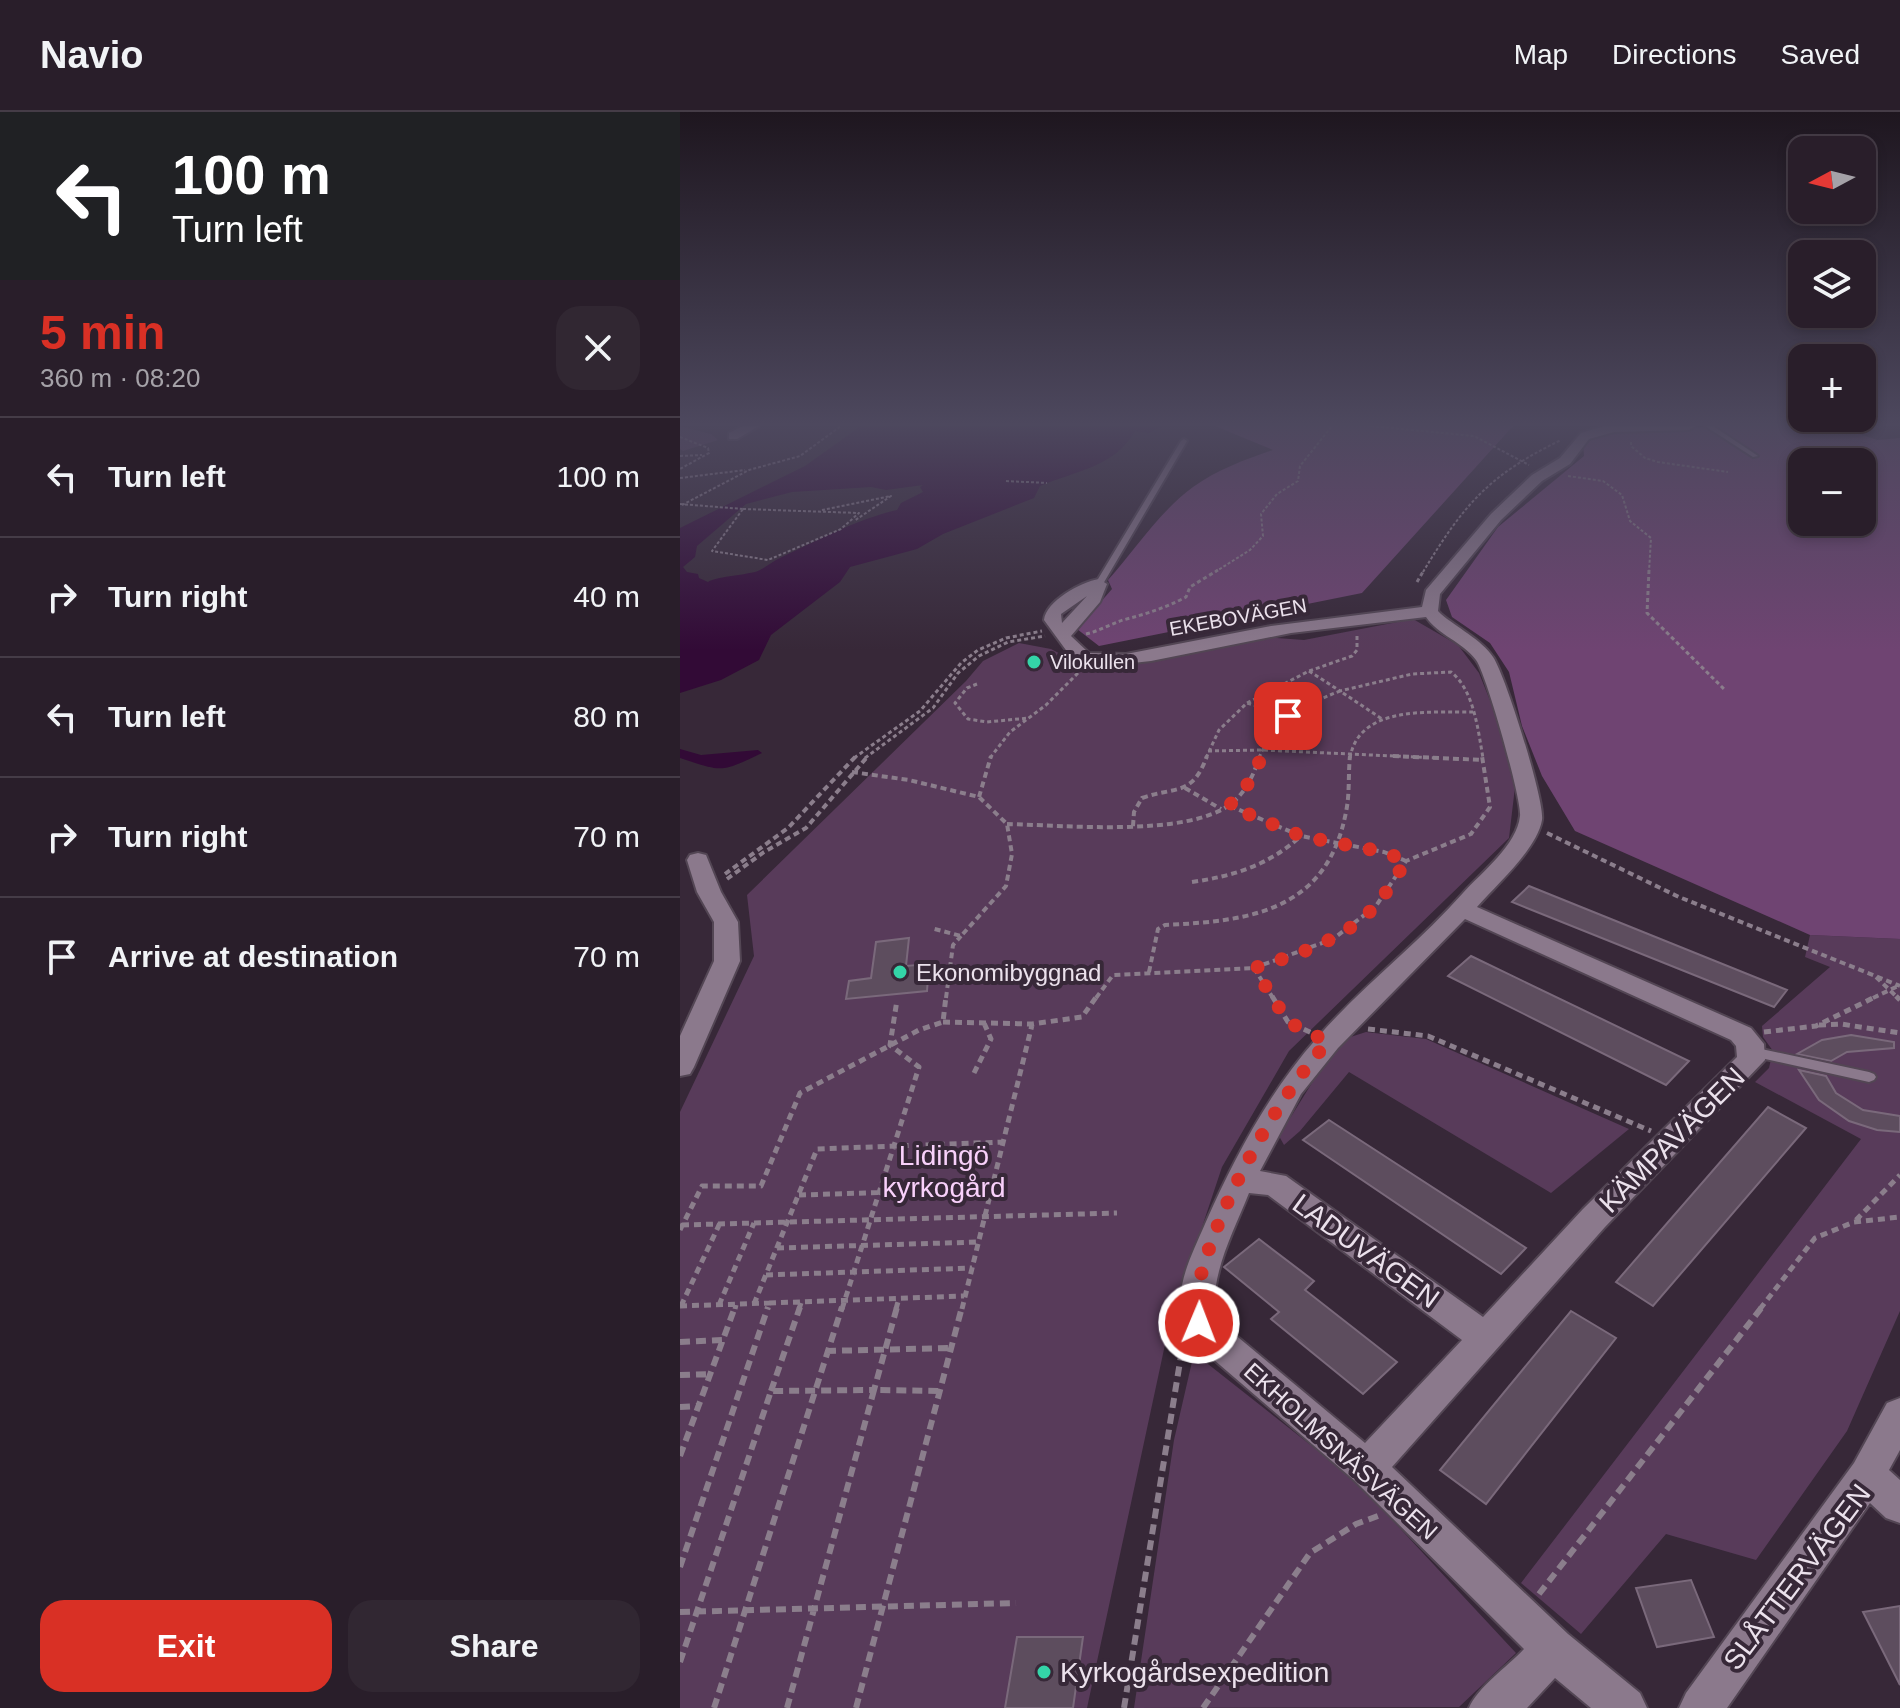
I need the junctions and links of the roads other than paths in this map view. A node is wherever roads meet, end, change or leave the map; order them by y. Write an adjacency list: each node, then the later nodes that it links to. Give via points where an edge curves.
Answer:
1 (1149, 500): 3 (lane)
2 (1515, 500): 4 (street, via 1432,593)
3 (1099, 584): 4 (street, EKEBOVÄGEN, via 1053,612 1061,634 1086,659 1124,659 1272,631)
4 (1430, 611): 6 (street, EKHOLMSNÄSVÄGEN, via 1485,658 1532,806 1523,840)
5 (698, 860): 8 (street, via 726,922 727,961)
6 (1462, 909): 7 (street, KÄMPAVÄGEN); 10 (street, EKHOLMSNÄSVÄGEN, via 1336,1034 1290,1089)
7 (1747, 1043): 9 (lane); 11 (street, KÄMPAVÄGEN, via 1751,1060 1594,1218)
8 (680, 1067)
9 (1869, 1077)
10 (1239, 1181): 11 (street, LADUVÄGEN, via 1275,1184); 13 (street, EKHOLMSNÄSVÄGEN, via 1196,1296 1199,1323)
11 (1487, 1339): 13 (street, KÄMPAVÄGEN)
12 (1900, 1414): 14 (street)
13 (1367, 1468): 16 (street, EKHOLMSNÄSVÄGEN)
14 (1867, 1475): 15 (street, SLÅTTERVÄGEN); 19 (street, SLÅTTERVÄGEN)
15 (1900, 1505)
16 (1553, 1649): 17 (street); 18 (street, EKHOLMSNÄSVÄGEN)
17 (1491, 1708)
18 (1625, 1708)
19 (1701, 1708)

